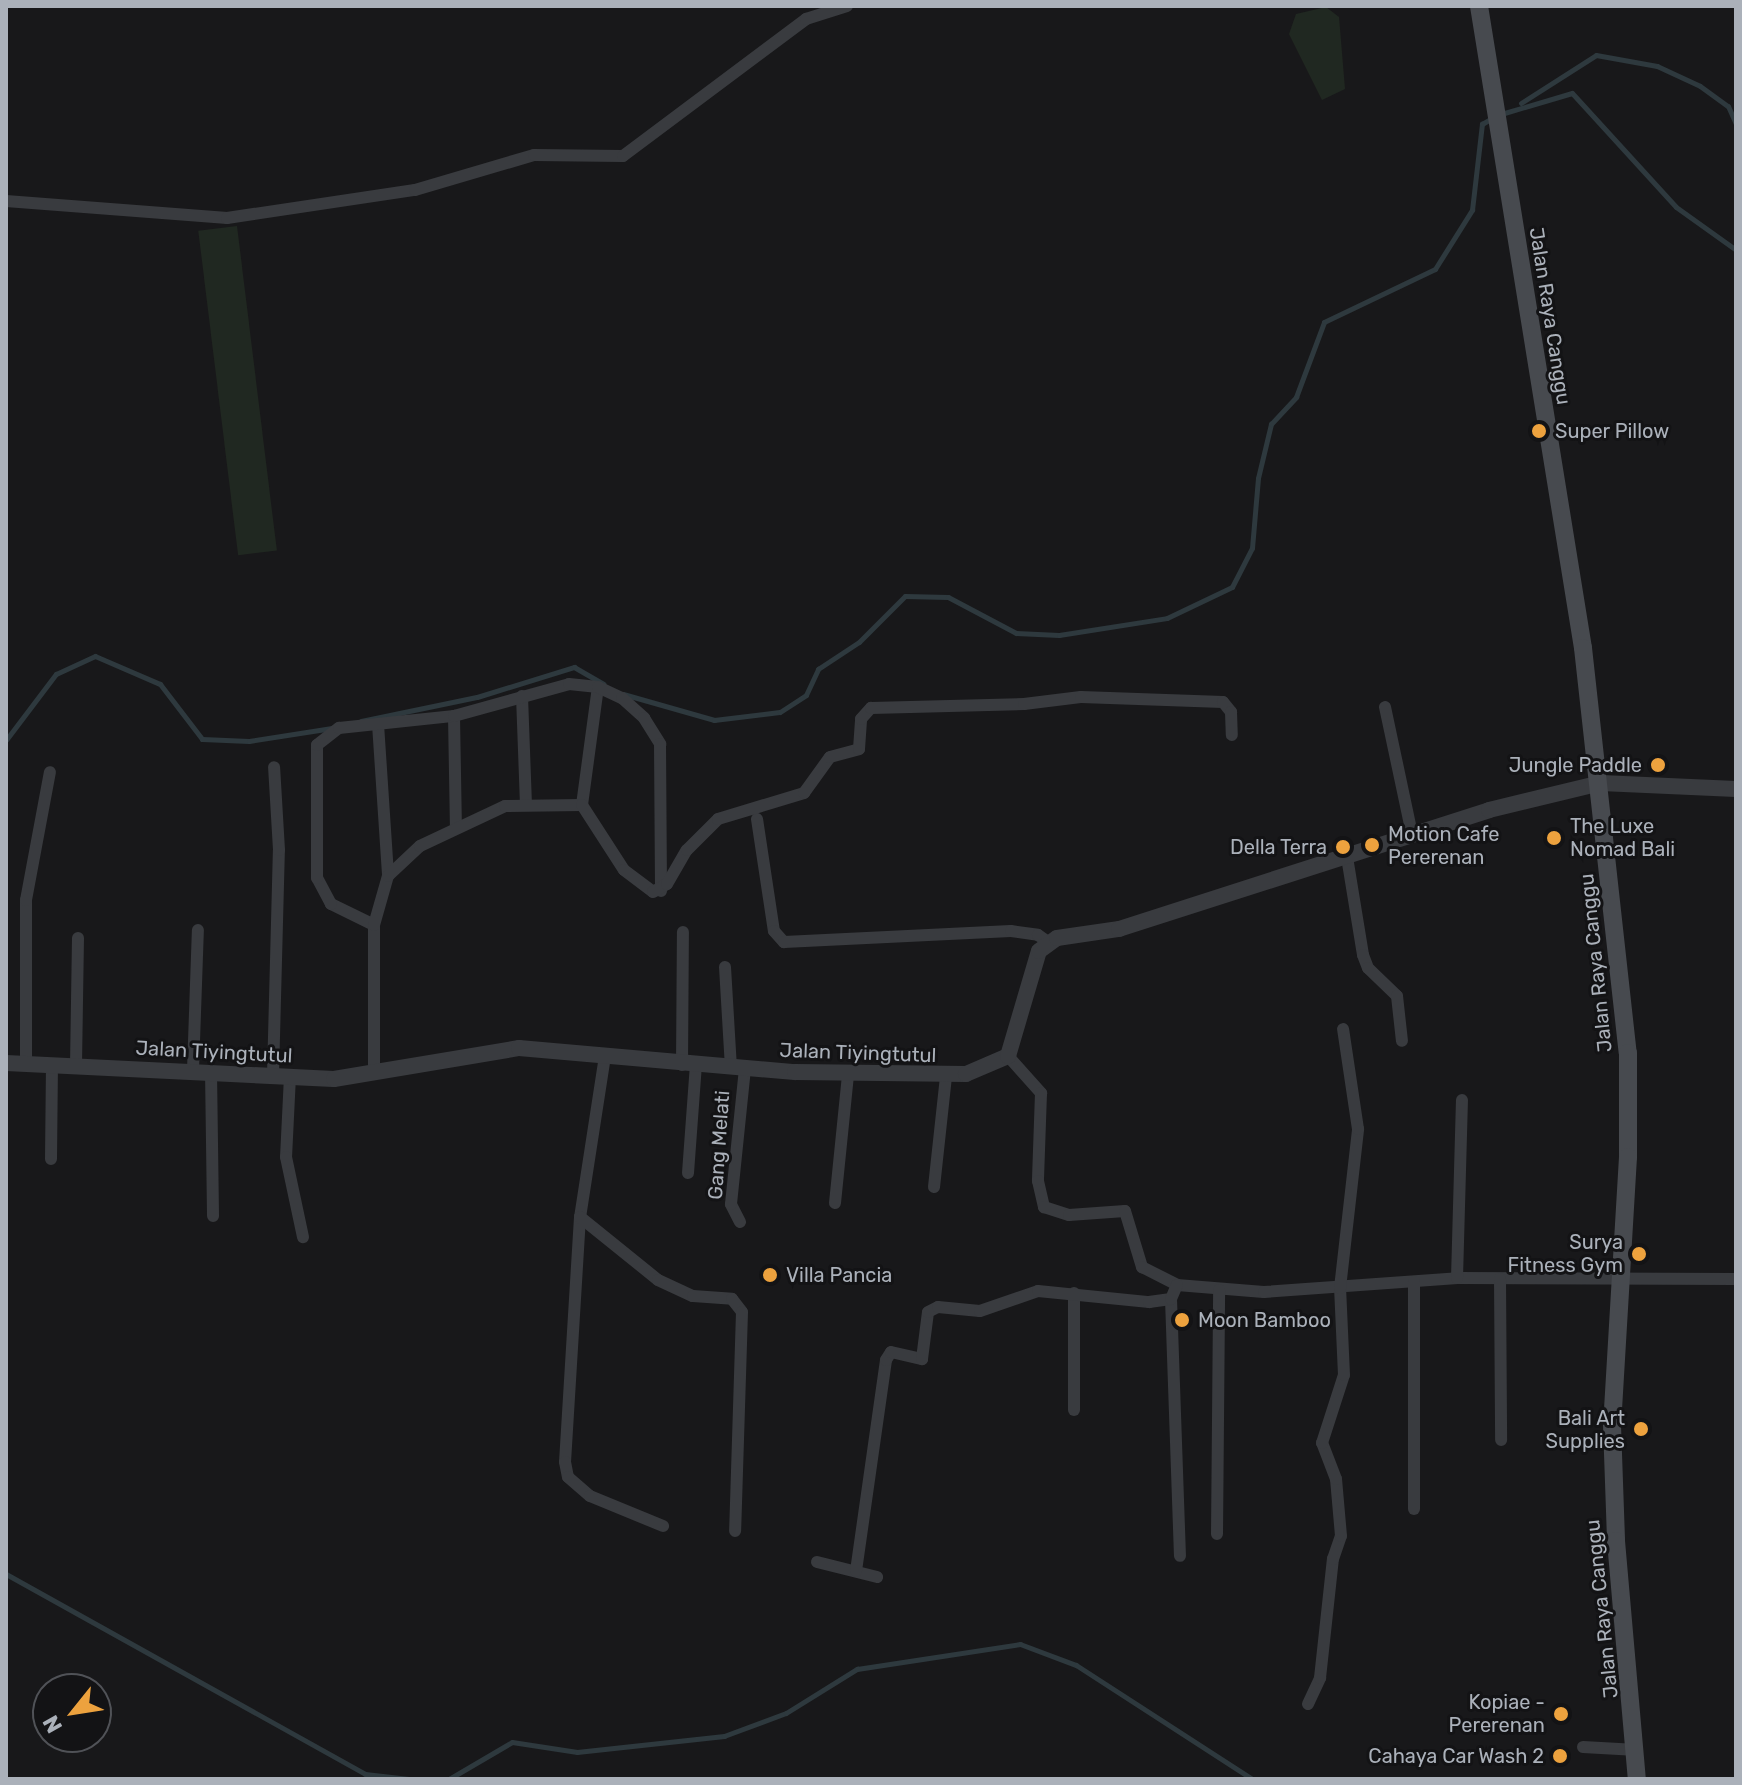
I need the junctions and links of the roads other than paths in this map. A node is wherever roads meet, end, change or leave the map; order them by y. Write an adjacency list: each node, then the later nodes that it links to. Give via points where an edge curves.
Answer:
1 (847, 6): 3 (street, via 806,19 623,156 534,155 415,190 227,218)
2 (1479, 6): 12 (main road, Jalan Raya Canggu)
3 (6, 201)
4 (598, 687): 5 (street, via 569,684); 15 (street); 21 (street, via 622,698 644,718 660,744)
5 (522, 696): 7 (street); 14 (street)
6 (1385, 707): 18 (street)
7 (454, 716): 8 (street); 17 (street)
8 (378, 724): 20 (street); 22 (street, via 339,728 325,736 317,745 316,762 322,892 347,915)
9 (1232, 735): 21 (street, via 1231,712 1223,702 1081,697 1024,704 871,708 861,719 859,749 830,757 804,793 718,819 687,850)
10 (274, 767): 41 (street, via 279,850)
11 (50, 772): 33 (street, via 26,900)
12 (1601, 783): 13 (street); 18 (street); 57 (main road, Jalan Raya Canggu, via 1629,1084)
13 (1736, 789)
14 (526, 803): 15 (street); 17 (street, via 505,806)
15 (582, 805): 21 (street, via 637,884)
16 (757, 819): 26 (street, via 774,931 784,942 1011,931)
17 (456, 828): 20 (street, via 409,854)
18 (1412, 834): 19 (street)
19 (1347, 857): 26 (street, via 1119,929); 29 (street, via 1363,955 1368,968 1397,996)
20 (388, 876): 22 (street)
21 (661, 891)
22 (374, 925): 40 (street)
23 (198, 930): 38 (street)
24 (683, 932): 36 (street)
25 (78, 938): 35 (street)
26 (1048, 942): 31 (street, via 1033,967)
27 (725, 967): 37 (street, Gang Melati)
28 (1343, 1029): 60 (street, via 1358,1129)
29 (1402, 1041)
30 (605, 1056): 36 (street, Jalan Tiyingtutul); 40 (street, Jalan Tiyingtutul, via 519,1048); 51 (street)
31 (1008, 1056): 44 (street, Jalan Tiyingtutul, via 994,1066); 59 (street, via 1041,1093 1038,1181 1044,1207 1069,1215 1125,1211 1142,1267)
32 (6, 1063): 33 (street, Jalan Tiyingtutul)
33 (26, 1064): 34 (street, Jalan Tiyingtutul)
34 (52, 1064): 35 (street, Jalan Tiyingtutul); 46 (street)
35 (76, 1065): 38 (street, Jalan Tiyingtutul)
36 (689, 1065): 37 (street, Jalan Tiyingtutul); 47 (street)
37 (738, 1068): 42 (street, Jalan Tiyingtutul); 52 (street, Gang Melati, via 731,1204)
38 (193, 1070): 39 (street, Jalan Tiyingtutul)
39 (211, 1071): 41 (street, Jalan Tiyingtutul); 50 (street)
40 (374, 1072): 43 (street, Jalan Tiyingtutul, via 334,1079)
41 (273, 1075): 43 (street, Jalan Tiyingtutul)
42 (848, 1075): 44 (street, Jalan Tiyingtutul); 49 (street)
43 (290, 1076): 53 (street, via 286,1157)
44 (946, 1076): 48 (street)
45 (1462, 1100): 54 (street)
46 (51, 1159)
47 (688, 1173)
48 (934, 1187)
49 (835, 1203)
50 (213, 1216)
51 (580, 1217): 67 (street, via 568,1477 590,1496); 68 (street, via 658,1280 693,1296 732,1299 742,1312)
52 (740, 1222)
53 (303, 1237)
54 (1457, 1278): 55 (street); 58 (street)
55 (1500, 1279): 57 (street); 65 (street)
56 (1736, 1279): 57 (street)
57 (1617, 1281): 76 (main road, Jalan Raya Canggu, via 1613,1481)
58 (1414, 1282): 60 (street); 66 (street)
59 (1177, 1285): 61 (street); 63 (street)
60 (1340, 1288): 61 (street); 74 (street, via 1344,1375 1322,1443 1336,1479 1341,1536 1333,1559 1320,1678)
61 (1219, 1290): 69 (street)
62 (1074, 1293): 63 (street, via 1149,1302); 64 (street); 72 (street, via 1038,1291 980,1311 938,1307 928,1312 922,1359 891,1352)
63 (1171, 1299): 70 (street)
64 (1074, 1410)
65 (1501, 1440)
66 (1414, 1509)
67 (663, 1526)
68 (735, 1531)
69 (1217, 1534)
70 (1180, 1556)
71 (817, 1562): 72 (street)
72 (856, 1571): 73 (street)
73 (877, 1577)
74 (1308, 1704)
75 (1583, 1747): 76 (street)
76 (1637, 1750): 77 (main road, Jalan Raya Canggu)
77 (1637, 1779)

